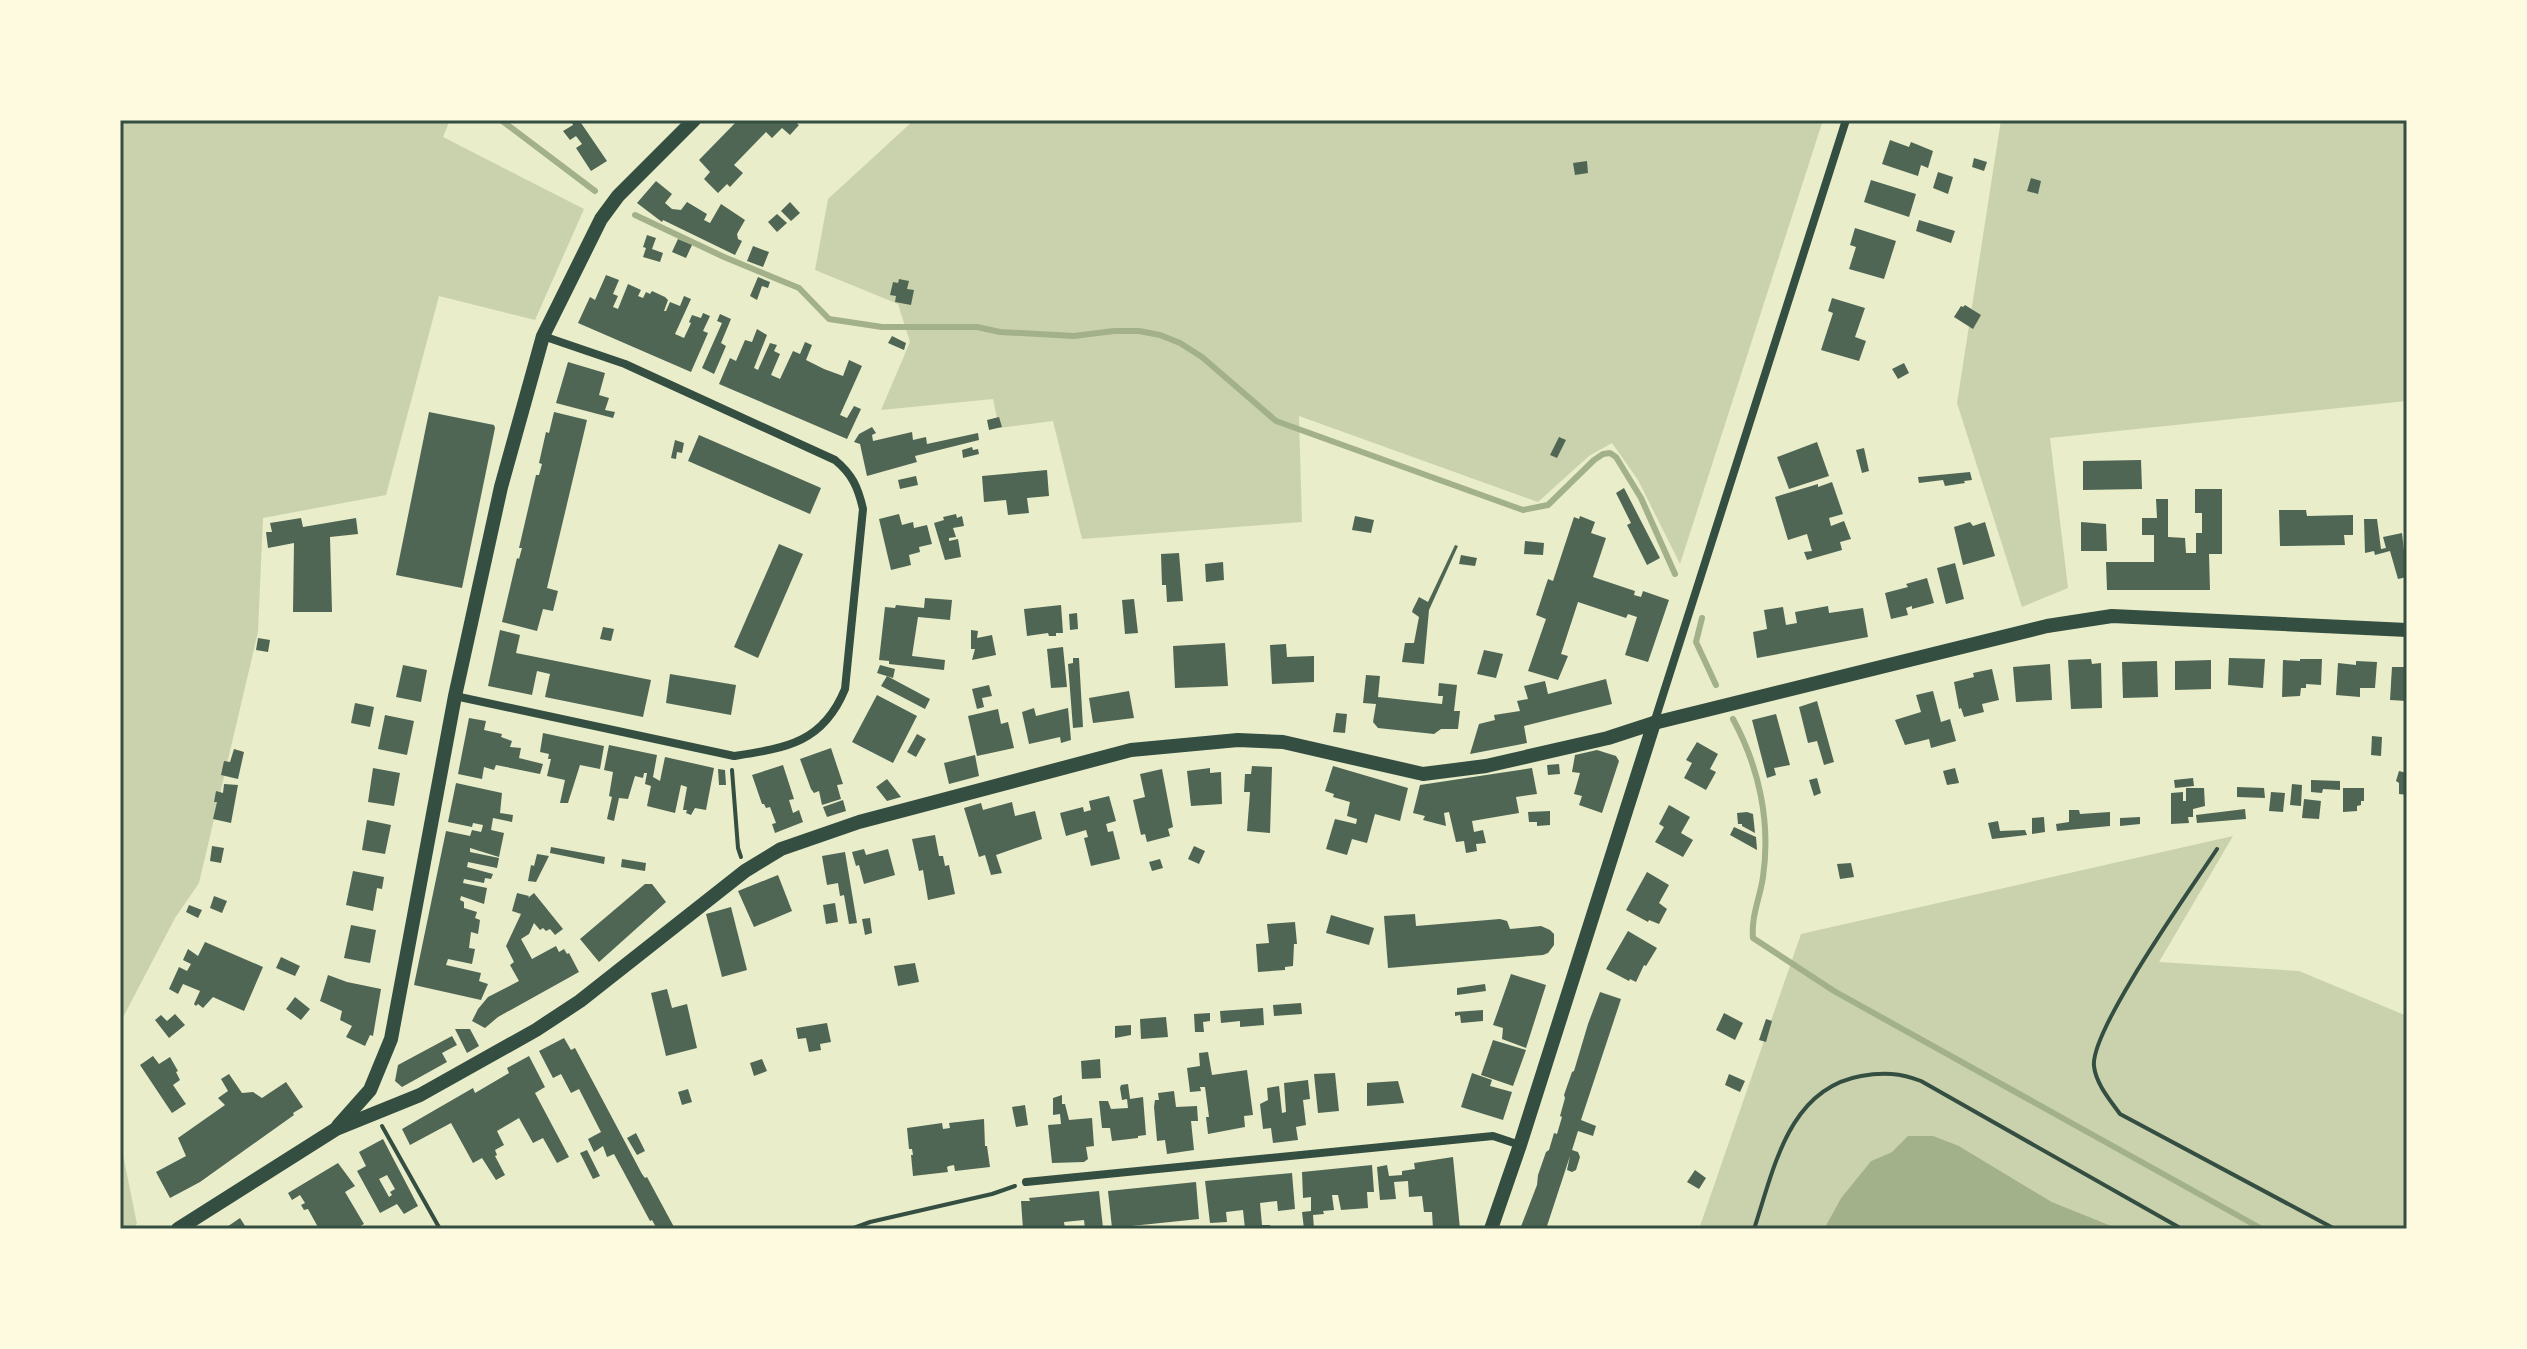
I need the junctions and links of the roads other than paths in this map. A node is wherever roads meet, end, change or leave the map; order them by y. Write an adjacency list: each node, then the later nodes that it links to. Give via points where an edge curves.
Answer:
1 (694, 120): 3 (street, via 601,219)
2 (1846, 120): 6 (street)
3 (543, 336): 5 (street, via 501,487); 5 (street, via 625,364 849,471 863,509 845,689 837,708 806,739 734,756)
4 (2407, 630): 6 (street, via 2112,616 2047,626)
5 (455, 696): 7 (street, via 391,1039 370,1090)
6 (1654, 723): 7 (street, via 1498,763 1423,774 1283,742 1238,740 1131,750 859,822 781,849 558,1015 420,1095); 8 (street)
7 (336, 1129): 10 (street)
8 (1520, 1145): 9 (street, via 1493,1136); 11 (street)
9 (1026, 1182)
10 (178, 1229)
11 (1491, 1229)

